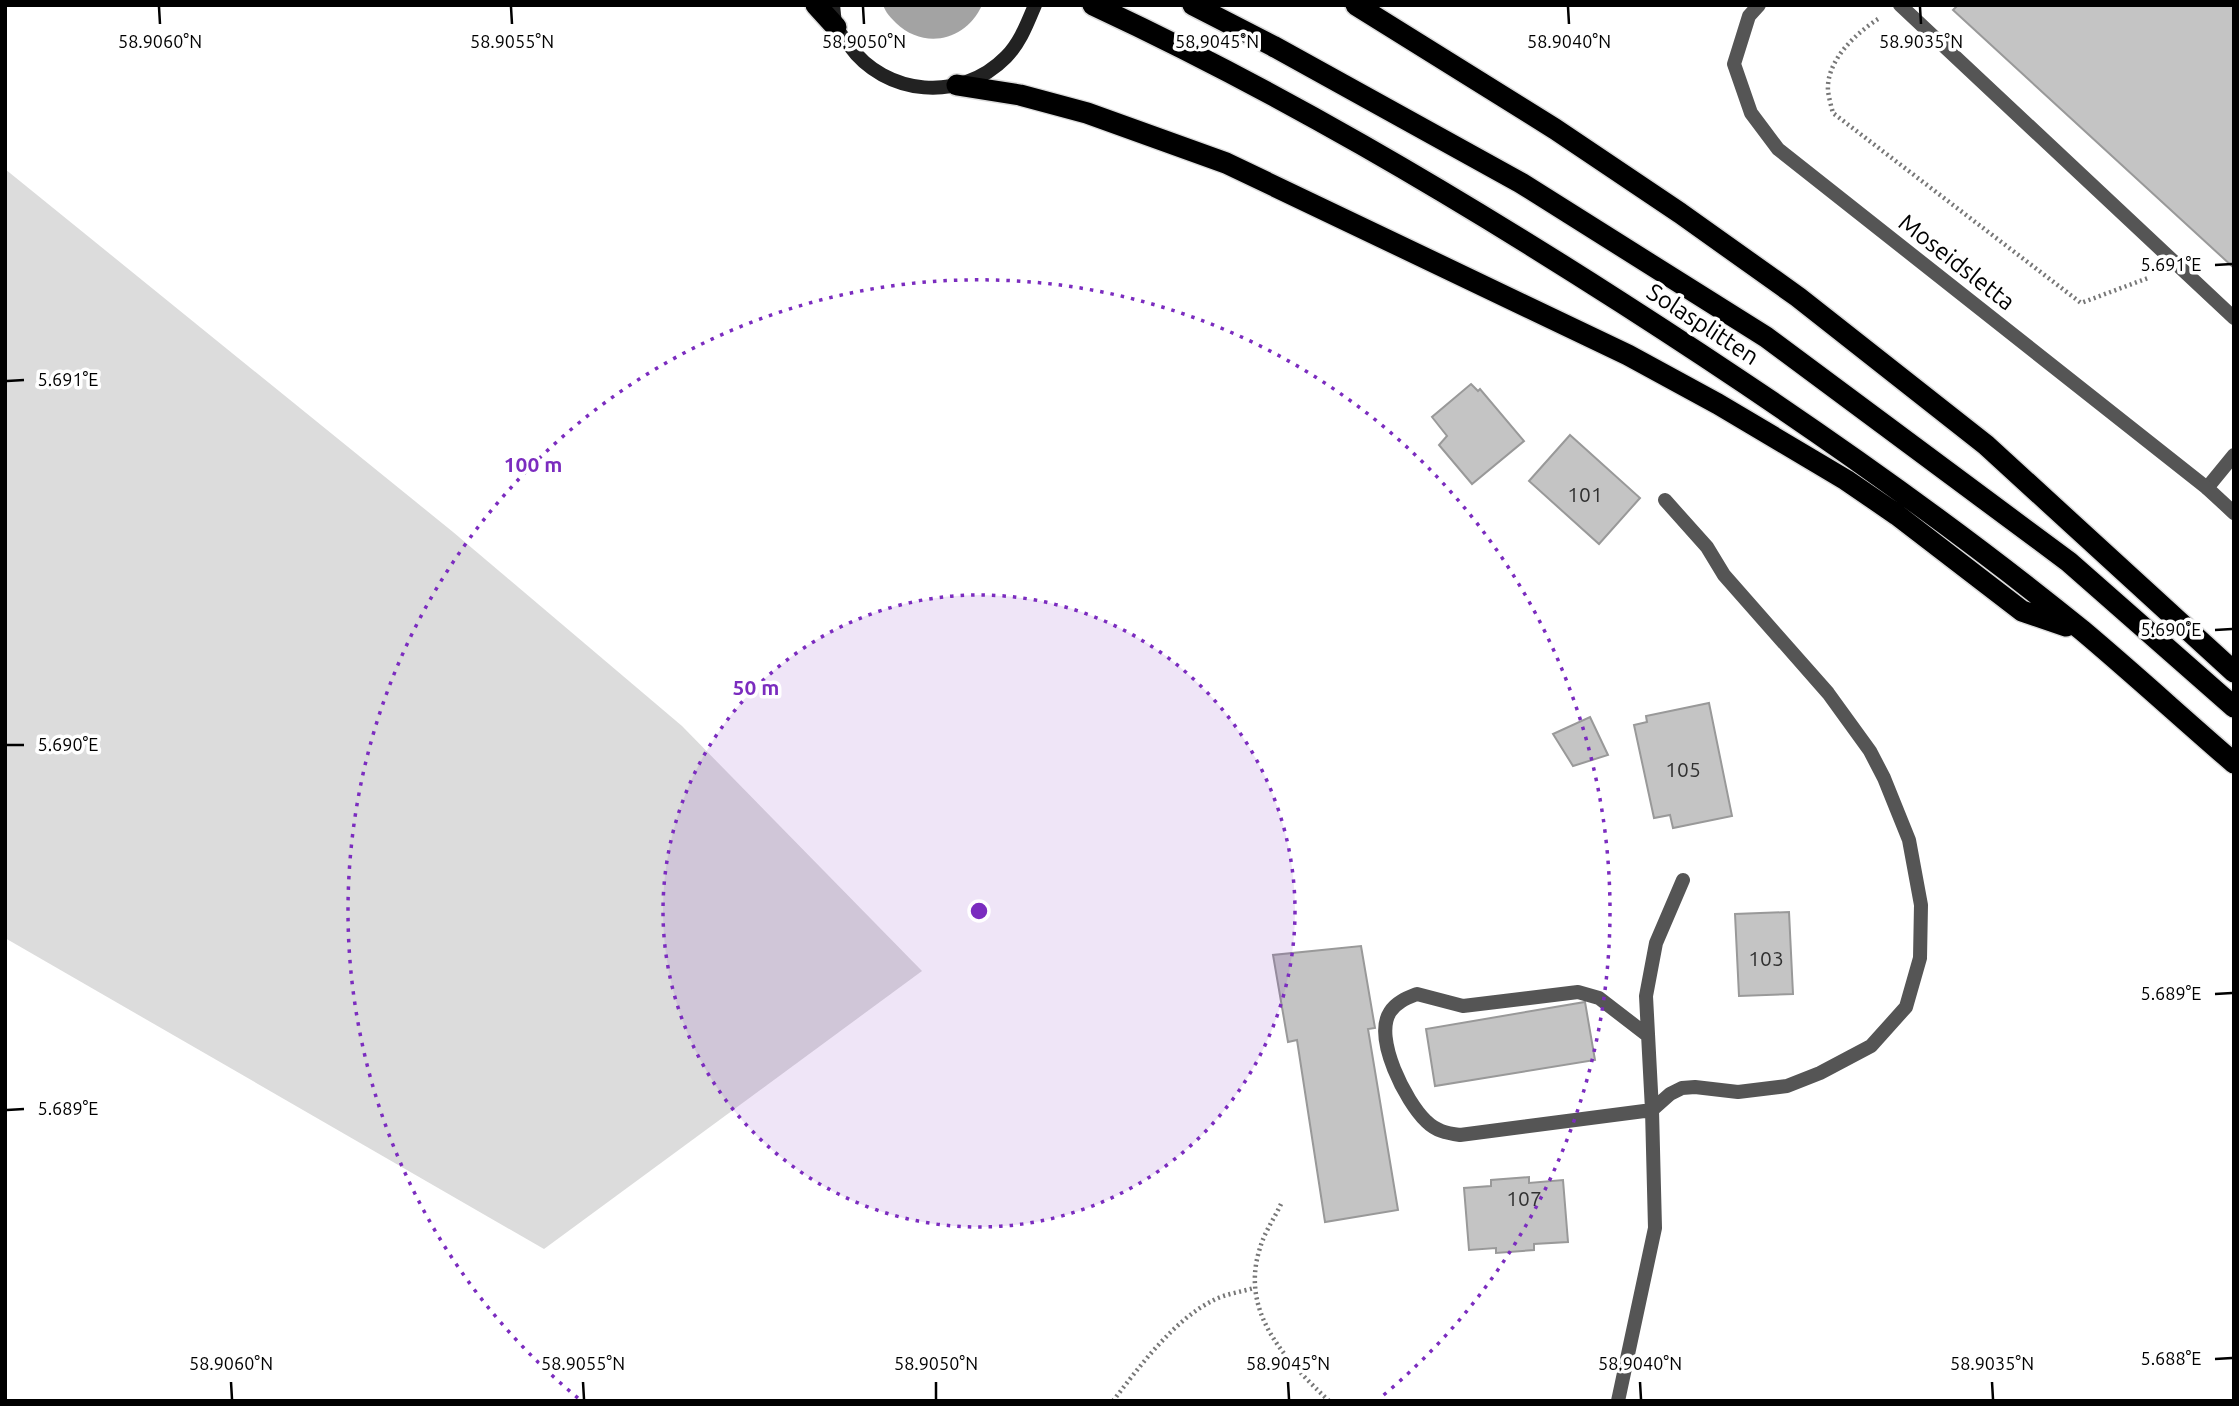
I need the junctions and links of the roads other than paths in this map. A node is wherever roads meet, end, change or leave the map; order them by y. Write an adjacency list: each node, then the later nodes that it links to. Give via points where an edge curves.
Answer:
1 (816, 5): 9 (highway)
2 (833, 5): 9 (street)
3 (1035, 5): 10 (street, via 1006,58)
4 (1194, 5): 18 (highway, Solasplitten, via 1521,183 1766,337 2069,562)
5 (1356, 5): 17 (highway, via 1555,129 1798,297 1986,445)
6 (1759, 5): 13 (street, Moseidsletta, via 1749,16 1734,64 1751,113 1778,149)
7 (1900, 5): 11 (street)
8 (1102, 10): 16 (highway, Solasplitten, via 1254,85 1490,218 1747,384 1910,498)
9 (836, 27): 10 (street, via 857,56 890,80 925,89)
10 (957, 85): 16 (highway, via 1087,113 1226,163 1628,355 1846,480 2022,611)
11 (2234, 318)
12 (2234, 455): 13 (street)
13 (2207, 488): 15 (street, Moseidsletta)
14 (1665, 500): 22 (street, via 1828,693 1870,751 1909,840 1921,905 1920,958 1906,1007 1871,1046 1787,1086 1738,1092 1682,1088)
15 (2234, 513)
16 (2084, 632): 19 (highway, Solasplitten)
17 (2234, 672)
18 (2234, 706)
19 (2234, 762)
20 (1683, 880): 21 (street, via 1656,943 1646,996)
21 (1647, 1035): 22 (street); 22 (street, via 1599,998 1578,992 1463,1006 1417,994 1389,1013 1385,1031 1408,1101 1442,1133 1460,1135)
22 (1652, 1110): 23 (street, via 1655,1228)
23 (1618, 1401)

